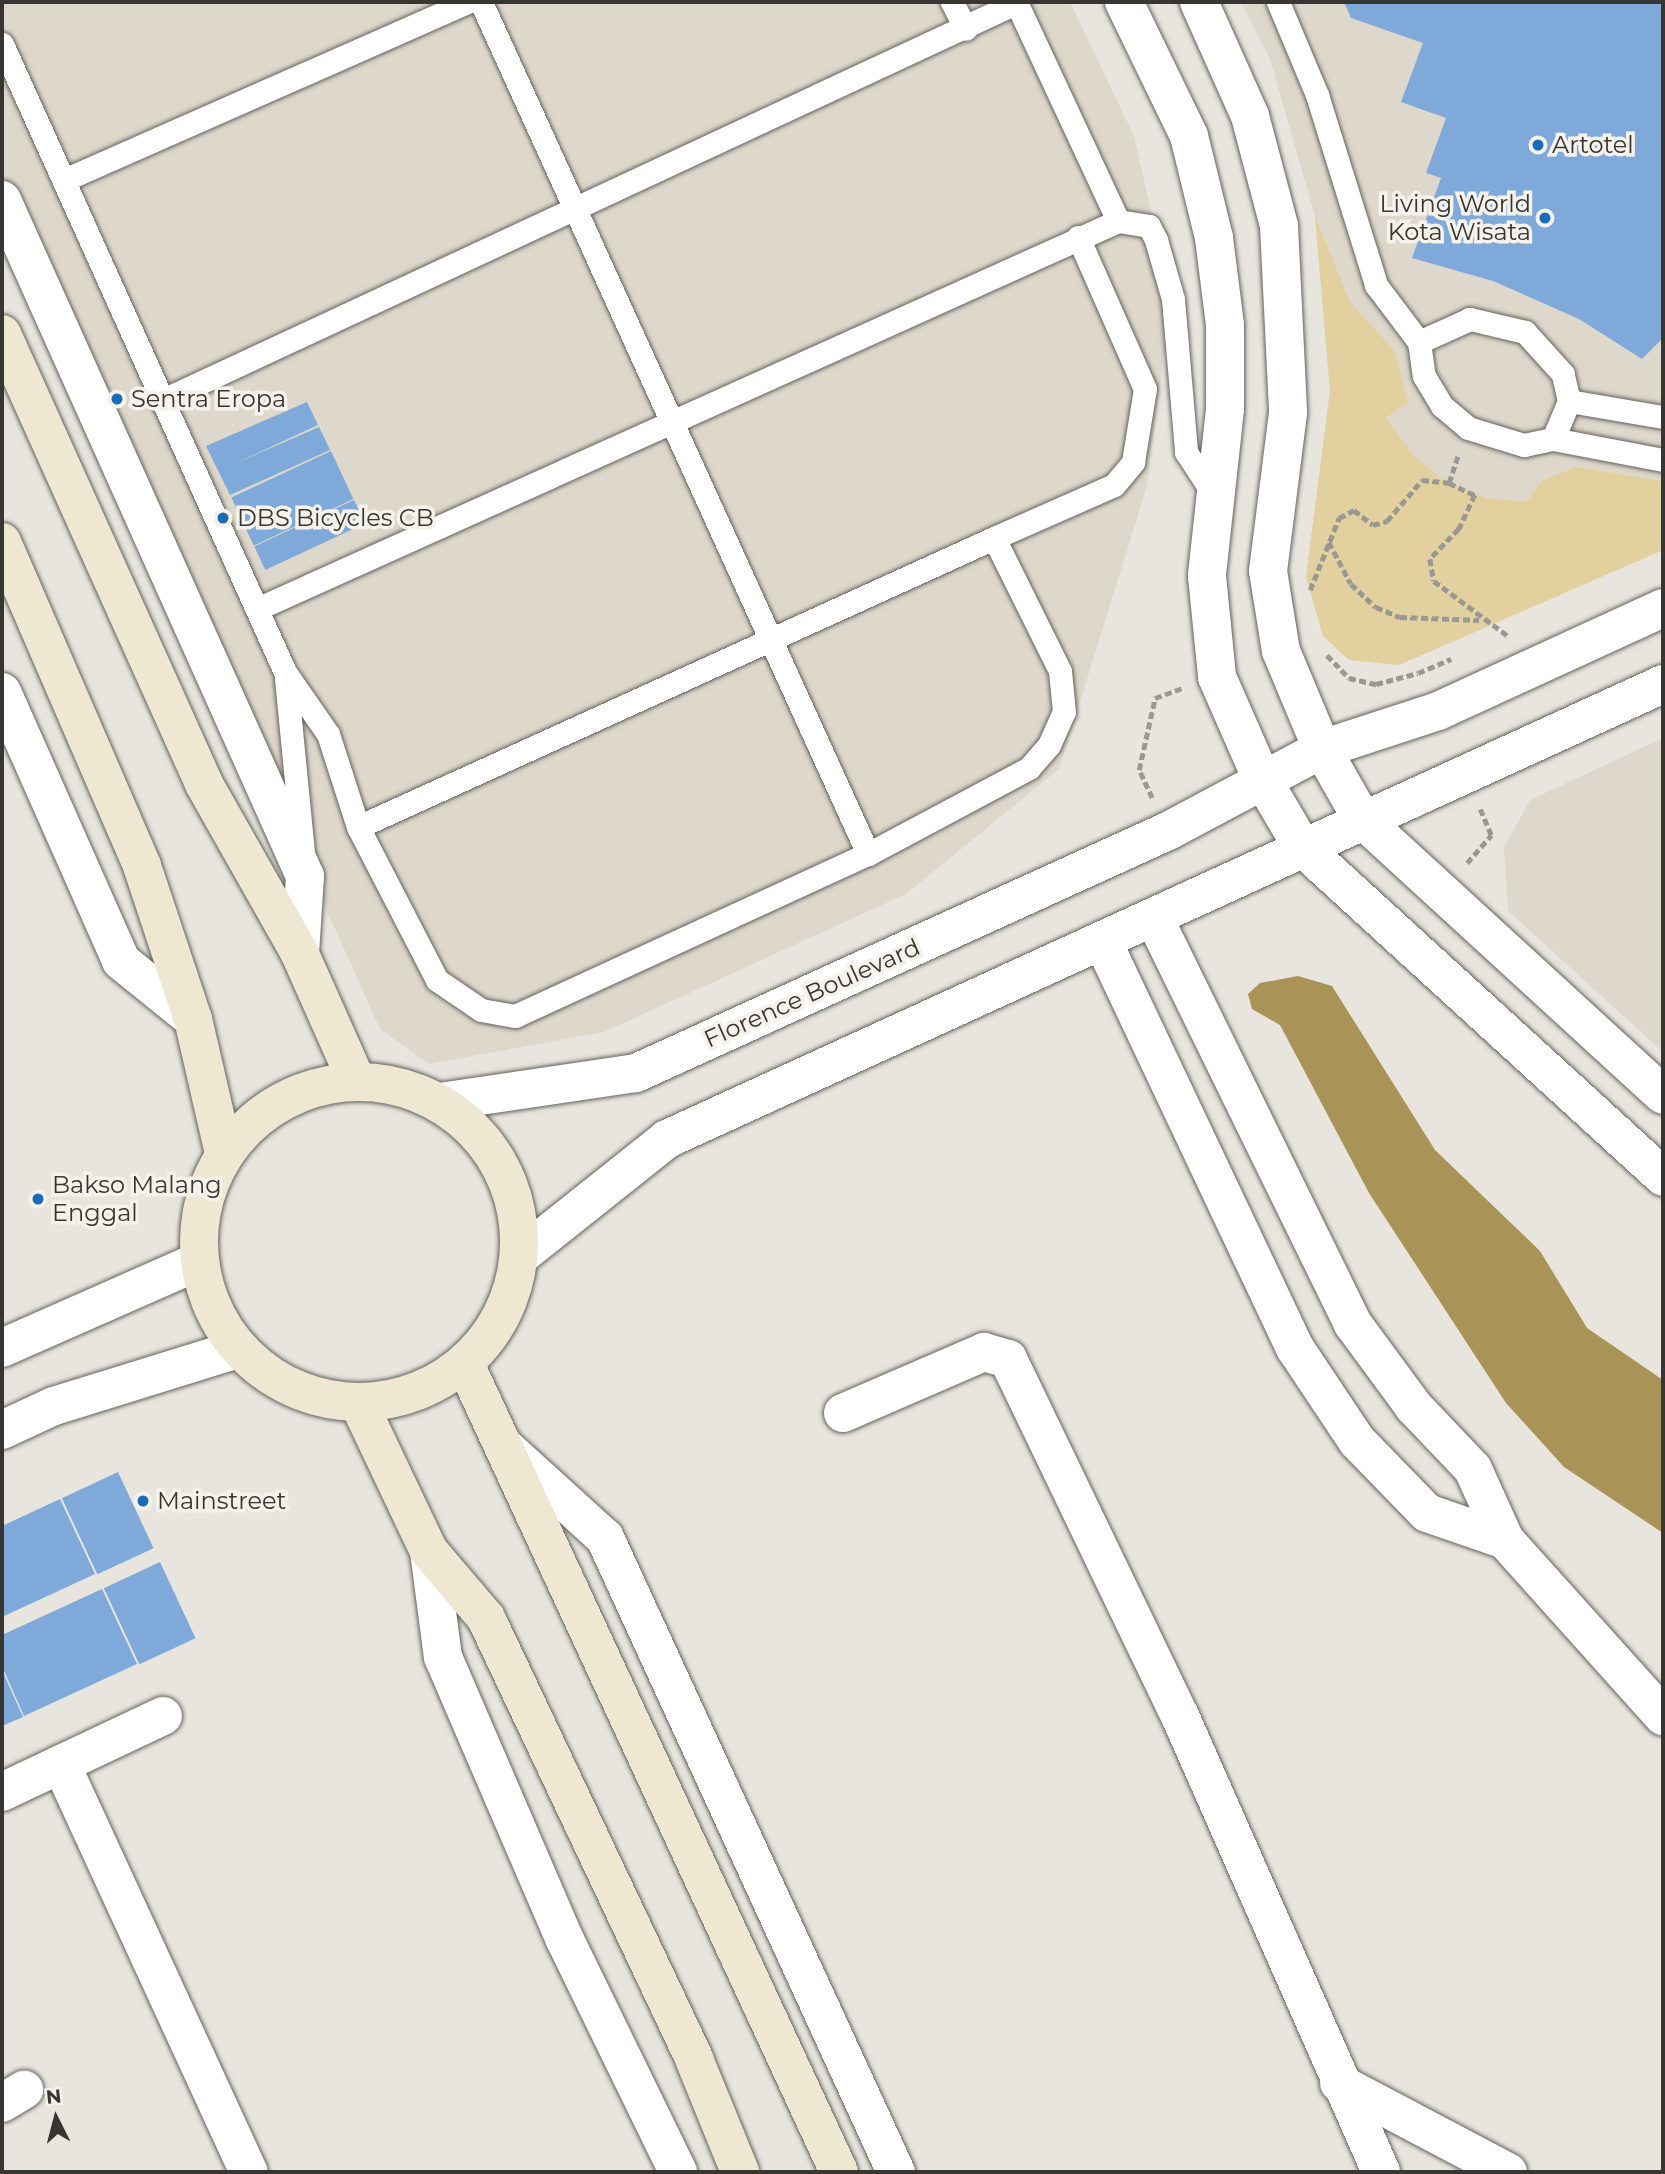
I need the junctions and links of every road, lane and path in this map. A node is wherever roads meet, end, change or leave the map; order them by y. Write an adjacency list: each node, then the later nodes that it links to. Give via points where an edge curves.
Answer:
1 (467, 2): 12 (lane)
2 (481, 2): 14 (lane)
3 (952, 2): 8 (lane)
4 (1124, 2): 27 (street, via 1189,136 1214,238 1225,325 1225,409)
5 (1199, 2): 37 (street, via 1250,116 1279,226 1289,413 1268,571)
6 (1278, 2): 18 (lane, via 1317,95 1376,285)
7 (1017, 3): 8 (lane); 15 (lane)
8 (966, 29): 14 (lane)
9 (2, 44): 11 (lane)
10 (2, 73): 11 (lane)
11 (30, 107): 12 (lane)
12 (64, 180): 19 (lane)
13 (2, 200): 53 (street)
14 (578, 211): 19 (lane); 22 (lane)
15 (1118, 220): 16 (lane); 27 (lane, via 1149,226 1156,240 1173,299 1185,452)
16 (1078, 237): 22 (lane); 28 (lane, via 1144,389 1133,462 1114,485)
17 (2, 334): 57 (street, via 204,784)
18 (1419, 342): 20 (lane, via 1470,319 1499,321 1548,350); 23 (lane, via 1430,386)
19 (162, 401): 32 (lane)
20 (1569, 401): 21 (lane); 24 (lane)
21 (1663, 417)
22 (674, 423): 32 (lane); 35 (lane)
23 (1468, 428): 24 (lane, via 1524,446); 26 (path)
24 (1553, 439): 25 (lane)
25 (1663, 460)
26 (1449, 483): 30 (path, via 1422,480 1387,521 1373,524 1354,510 1339,518); 34 (path, via 1475,495 1430,567 1434,580)
27 (1214, 495): 41 (street, via 1207,576)
28 (995, 538): 35 (lane); 52 (lane, via 1060,671 1064,712 1049,745 1029,768)
29 (2, 541): 58 (street, via 142,866)
30 (1329, 542): 31 (path); 34 (path, via 1351,584 1376,607 1401,617)
31 (1308, 596)
32 (260, 608): 39 (lane)
33 (1663, 608): 44 (street, Florence Boulevard)
34 (1480, 620): 36 (path, via 1510,635)
35 (774, 639): 49 (lane); 52 (lane)
36 (1499, 640)
37 (1281, 651): 40 (path, via 1316,640 1337,670 1376,684); 45 (street)
38 (1464, 654): 40 (path)
39 (285, 672): 49 (lane, via 328,734); 53 (lane, via 299,768)
40 (1418, 673): 44 (path)
41 (1217, 677): 47 (street); 50 (path, via 1155,698 1139,770)
42 (1663, 684): 46 (street)
43 (2, 692): 58 (street, via 121,961)
44 (1438, 711): 45 (street, Florence Boulevard)
45 (1322, 749): 47 (street, Florence Boulevard); 48 (street)
46 (1466, 775): 48 (street); 54 (path, via 1491,835)
47 (1261, 777): 50 (street, Florence Boulevard); 51 (street)
48 (1362, 820): 51 (street); 54 (street)
49 (358, 827): 52 (lane, via 437,980 481,1010 515,1016)
50 (1168, 831): 61 (street, Florence Boulevard, via 636,1073)
51 (1302, 847): 55 (street); 63 (street)
52 (868, 854)
53 (304, 876): 57 (street)
54 (1442, 894): 60 (street)
55 (1154, 918): 56 (street); 73 (street, via 1353,1324 1413,1407 1473,1469)
56 (1102, 942): 64 (street, via 667,1139); 73 (street, via 1295,1348 1357,1441 1427,1513)
57 (300, 954): 59 (street)
58 (193, 1019): 62 (street)
59 (356, 1080): 61 (street, via 393,1084); 62 (street, via 300,1092 262,1113)
60 (1663, 1095)
61 (440, 1102): 64 (street, via 479,1134 503,1168 517,1210)
62 (223, 1149): 65 (street, via 200,1220)
63 (1663, 1177)
64 (520, 1256): 68 (street, via 509,1302)
65 (199, 1261): 66 (street); 67 (street, via 209,1298)
66 (2, 1348)
67 (238, 1349): 69 (street, via 305,1394); 71 (street, via 54,1406)
68 (465, 1364): 69 (street, via 414,1392); 72 (street)
69 (360, 1405): 74 (street)
70 (843, 1413): 79 (street, via 984,1352 1008,1359 1180,1716)
71 (2, 1430)
72 (505, 1447): 83 (street); 84 (street, via 605,1538)
73 (1505, 1539): 76 (street)
74 (429, 1551): 80 (street, via 486,1618 694,2059); 82 (street, via 443,1657 565,1940)
75 (163, 1716): 77 (street)
76 (1663, 1716)
77 (61, 1765): 78 (street); 81 (street)
78 (2, 1791)
79 (1339, 2083): 85 (street); 86 (street)
80 (735, 2169)
81 (249, 2172)
82 (678, 2172)
83 (839, 2172)
84 (896, 2172)
85 (1381, 2172)
86 (1508, 2172)

